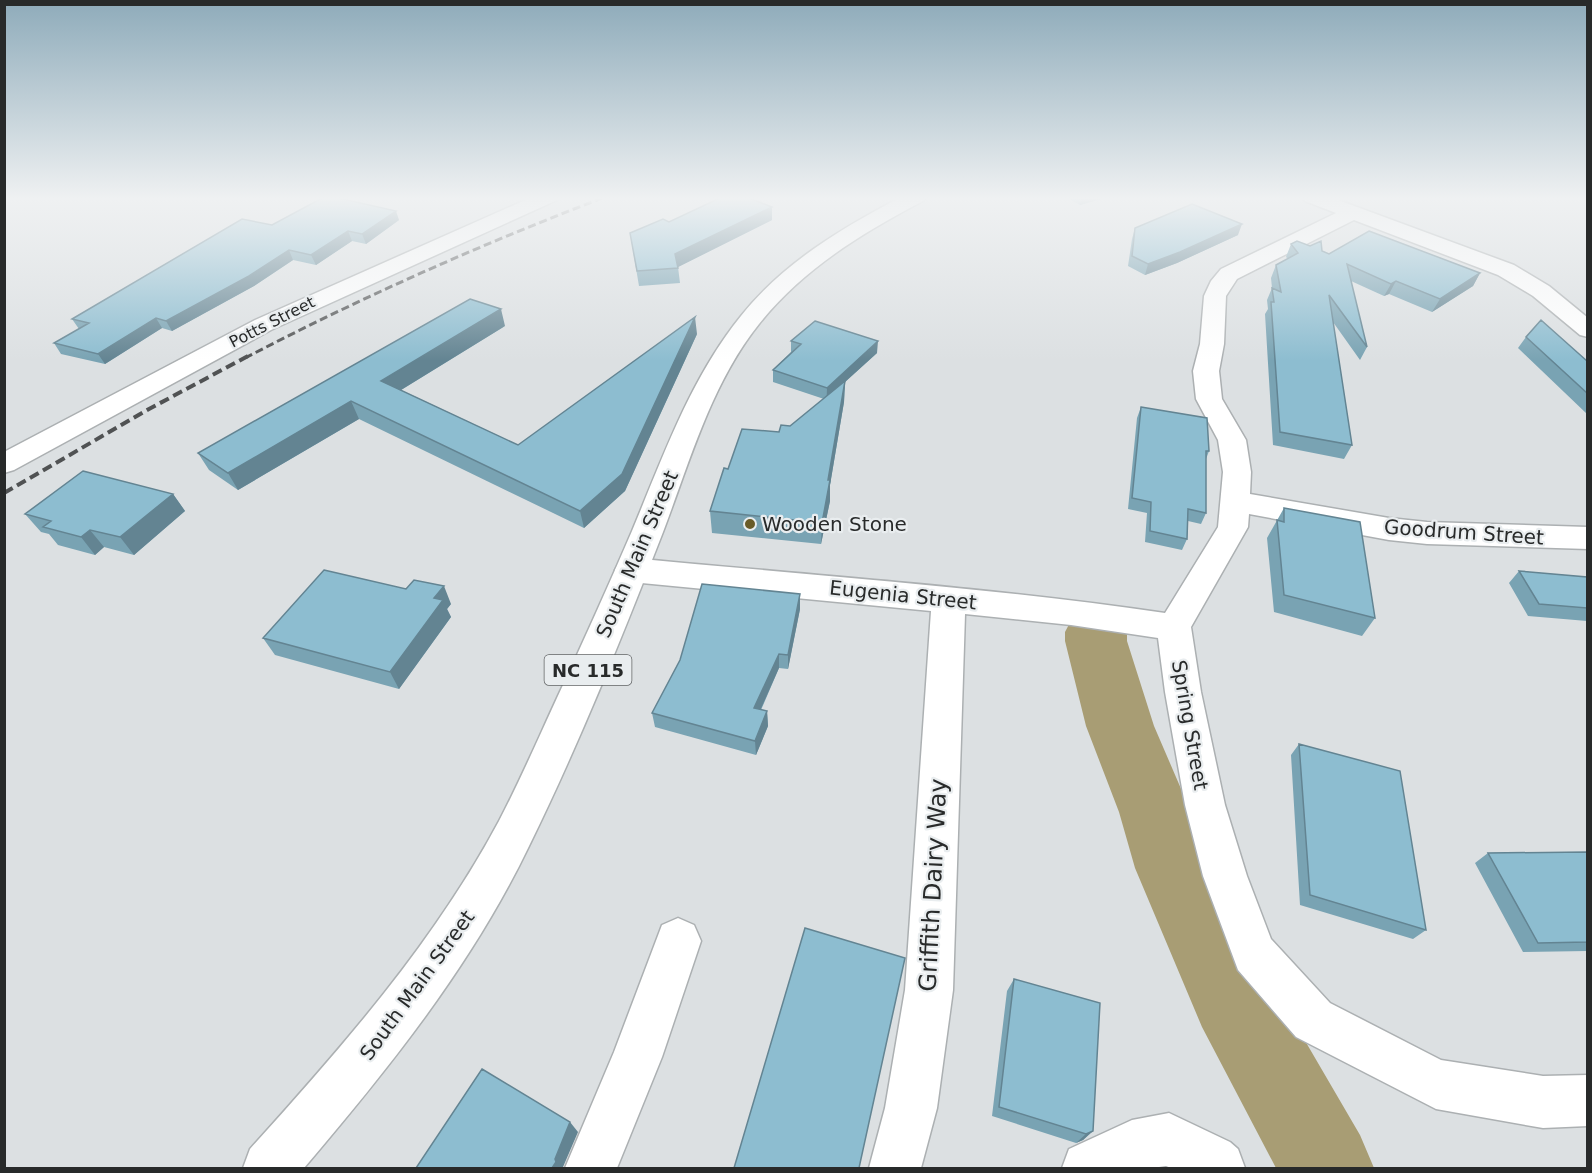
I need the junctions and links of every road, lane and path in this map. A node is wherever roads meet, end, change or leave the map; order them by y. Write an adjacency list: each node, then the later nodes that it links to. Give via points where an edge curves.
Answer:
1 (424, 252): 8 (street, Potts Street, via 263,325)
2 (821, 252): 11 (street, South Main Street / NC 115, via 750,319 725,354 702,397)
3 (1274, 252): 9 (street, via 1229,274 1215,296 1206,388 1233,440 1237,472)
4 (1461, 252): 5 (street, via 1522,279)
5 (1558, 304): 6 (street); 7 (street)
6 (1587, 304)
7 (1587, 330)
8 (4, 464)
9 (1234, 502): 10 (street, Goodrum Street, via 1408,531); 13 (street, via 1233,527)
10 (1587, 538)
11 (631, 570): 12 (street, Eugenia Street); 17 (street, South Main Street / NC 115, via 540,779 494,872 459,931 365,1058)
12 (949, 599): 13 (street, Eugenia Street); 16 (street, Griffith Dairy Way, via 929,990)
13 (1174, 627): 15 (street, Spring Street, via 1205,805 1225,876 1254,954 1313,1020 1436,1084 1543,1102)
14 (678, 941): 18 (street, via 637,1057)
15 (1587, 1100)
16 (899, 1167)
17 (269, 1168)
18 (591, 1168)
19 (1088, 1168): 20 (street, via 1132,1146 1169,1139)
20 (1219, 1168)

